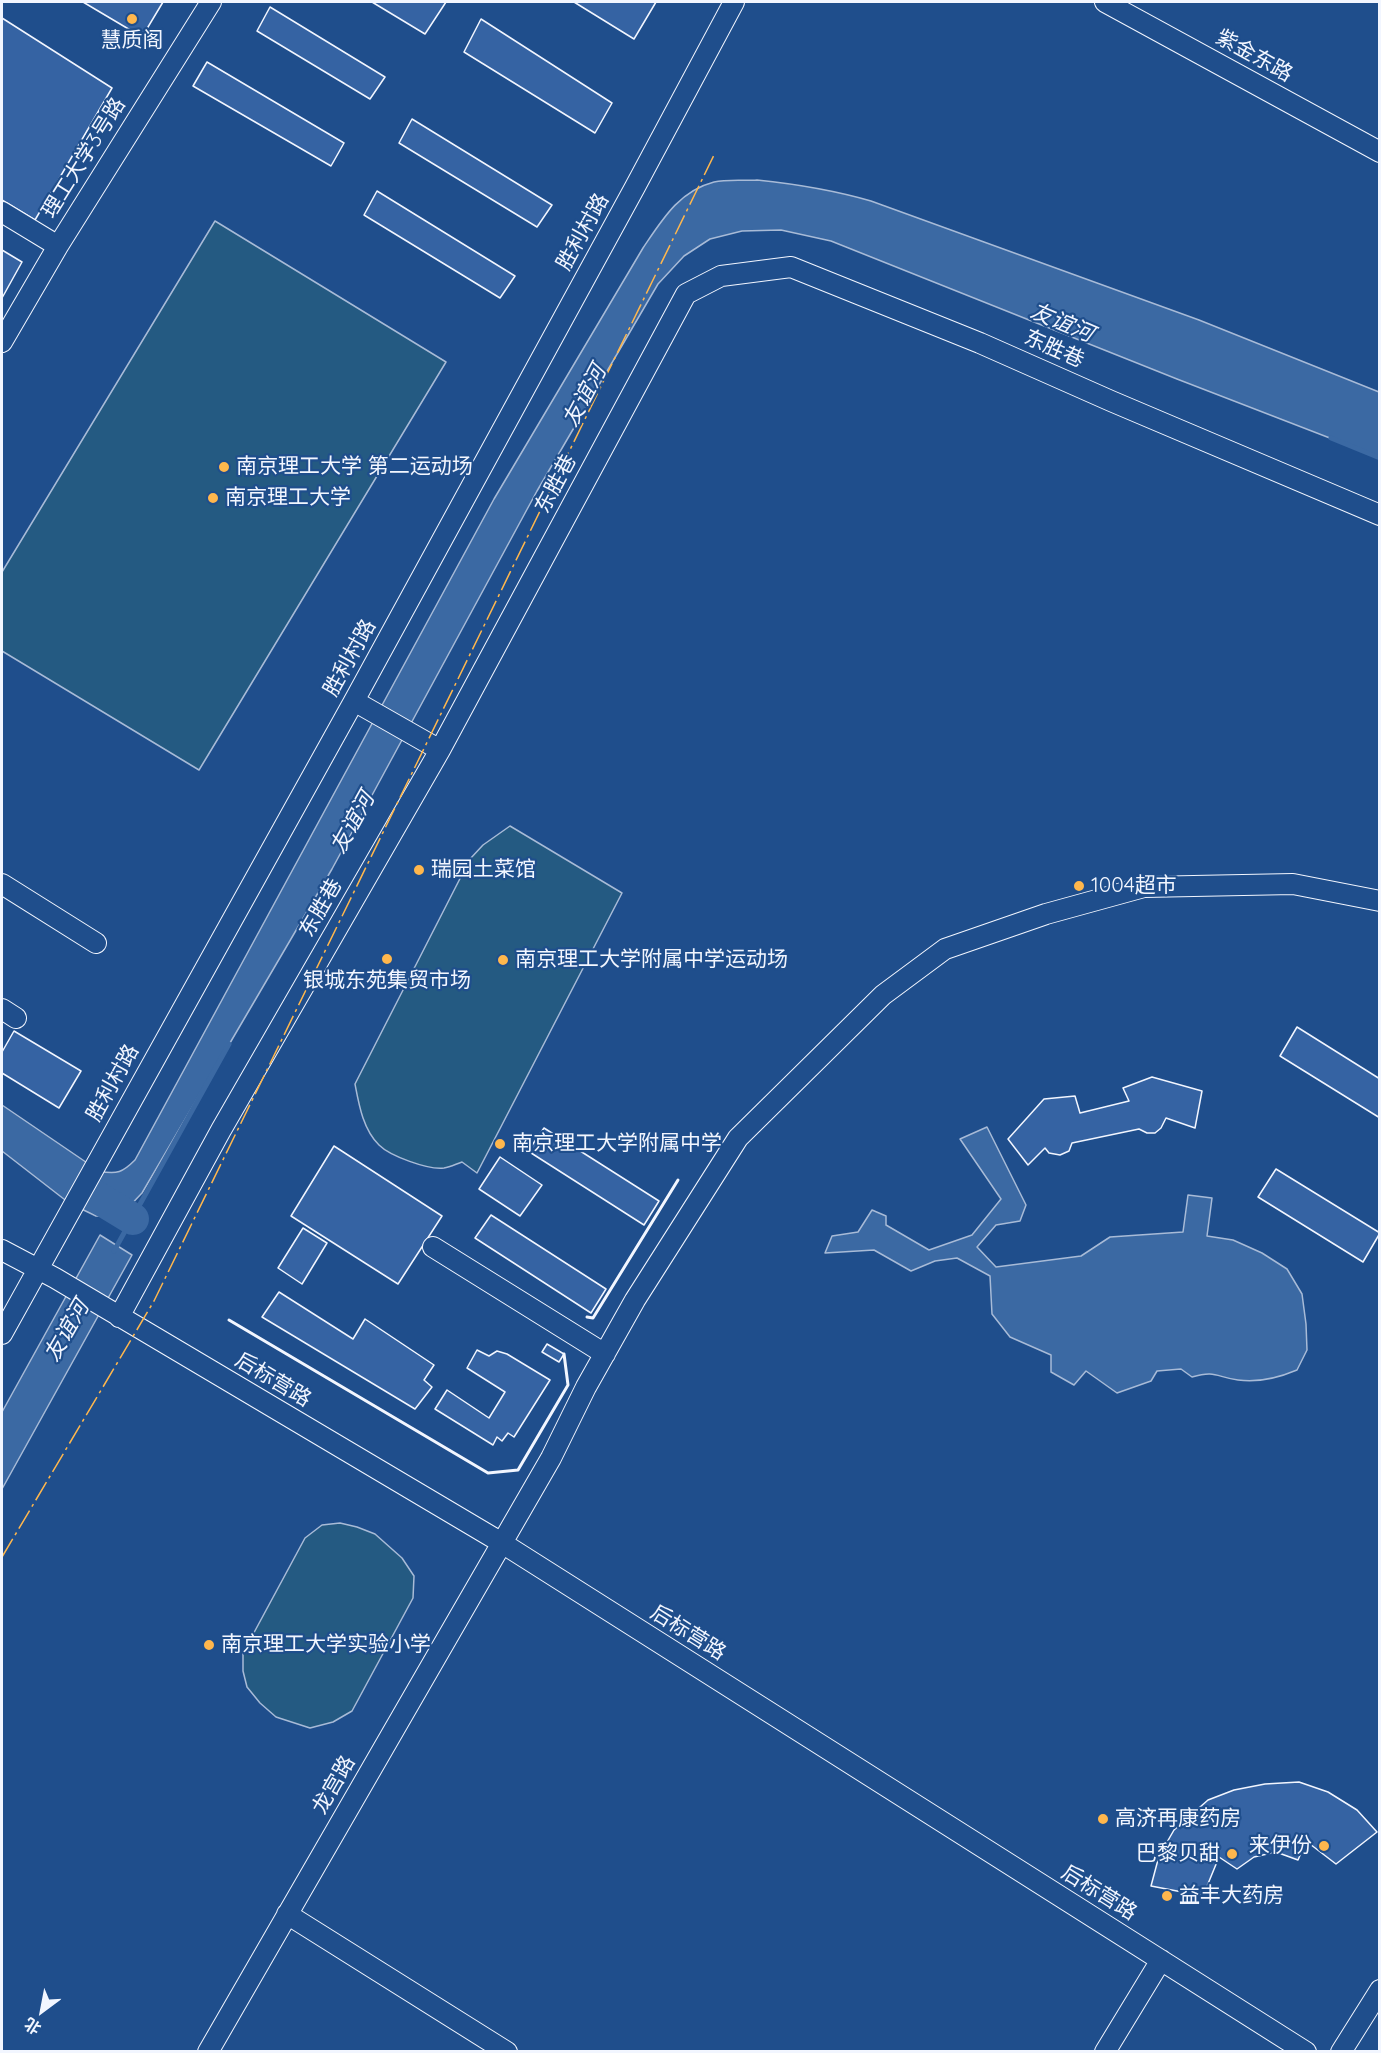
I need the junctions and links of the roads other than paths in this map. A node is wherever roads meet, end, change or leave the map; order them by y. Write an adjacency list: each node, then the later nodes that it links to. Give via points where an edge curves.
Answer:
1 (211, 2): 6 (street, 理工大学3号路)
2 (734, 2): 9 (street, 胜利村路)
3 (1105, 2): 4 (street, 紫金东路)
4 (1380, 152)
5 (2, 212): 6 (street)
6 (58, 246): 7 (street, 理工大学3号路)
7 (2, 342)
8 (1380, 515): 10 (street, 东胜巷, via 980,343 791,267 721,276 686,294)
9 (354, 701): 10 (street); 16 (street, 胜利村路)
10 (433, 746): 17 (street, 东胜巷)
11 (2, 884): 13 (street)
12 (1380, 901): 19 (street, 龙宫路, via 1293,884 1144,887 1046,914 945,949 883,995 738,1138)
13 (96, 944)
14 (433, 1247): 19 (street)
15 (2, 1250): 16 (street, 后标营路)
16 (37, 1269): 17 (street, 后标营路); 18 (street, 胜利村路)
17 (119, 1317): 20 (street, 后标营路)
18 (2, 1334)
19 (605, 1354): 20 (street, 龙宫路, via 552,1458)
20 (501, 1544): 21 (street, 龙宫路); 22 (street, 后标营路)
21 (287, 1914): 24 (street, 龙宫路); 25 (street)
22 (1161, 1960): 26 (street); 27 (street, 后标营路)
23 (1380, 1990): 28 (street)
24 (208, 2052)
25 (507, 2052)
26 (1105, 2052)
27 (1306, 2052)
28 (1341, 2052)

